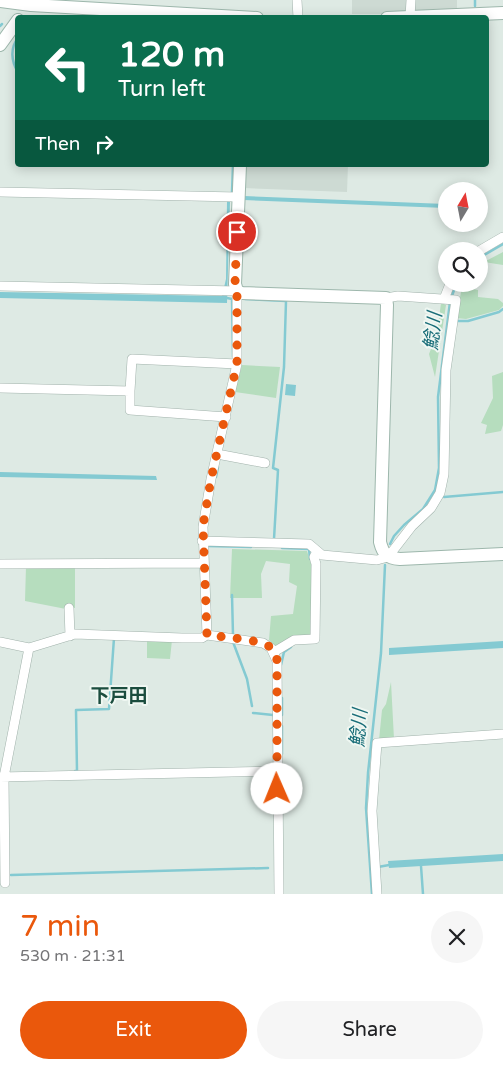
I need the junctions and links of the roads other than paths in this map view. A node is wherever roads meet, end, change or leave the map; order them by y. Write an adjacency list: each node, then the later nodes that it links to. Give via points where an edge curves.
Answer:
1 (298, 0): 10 (street)
2 (411, 0): 11 (street)
3 (0, 1): 4 (street)
4 (32, 2): 5 (street); 8 (street)
5 (109, 13): 7 (street)
6 (503, 13): 12 (street)
7 (162, 14): 9 (street)
8 (22, 15)
9 (190, 15)
10 (298, 15)
11 (410, 15)
12 (456, 15)
13 (15, 24): 14 (street)
14 (0, 45)
15 (240, 167): 17 (street)
16 (0, 192): 17 (street)
17 (238, 197): 21 (street, via 235,284)
18 (503, 237): 19 (street)
19 (488, 246)
20 (0, 286): 21 (street)
21 (229, 291): 23 (street); 25 (street)
22 (447, 292): 24 (street)
23 (386, 298): 24 (street); 34 (street, via 380,542)
24 (444, 298): 34 (street, via 456,300 446,370 444,474 440,493)
25 (237, 364): 27 (street, via 132,359); 28 (street)
26 (0, 388): 27 (street)
27 (130, 390): 28 (street, via 130,410)
28 (226, 417): 29 (street)
29 (217, 454): 30 (street); 31 (street)
30 (265, 463)
31 (202, 541): 32 (street, via 309,544); 35 (street)
32 (317, 550): 34 (street, via 322,554 378,560); 42 (street, via 314,557 315,639 294,640)
33 (503, 554): 34 (street)
34 (388, 557)
35 (203, 563): 36 (street); 38 (street)
36 (0, 564)
37 (69, 608): 39 (street)
38 (207, 635): 39 (street, via 202,638); 42 (street, via 263,643)
39 (70, 636): 41 (street)
40 (0, 642): 41 (street)
41 (29, 648): 45 (street)
42 (274, 652): 44 (street, via 277,660)
43 (503, 734): 49 (street, via 377,743 372,810)
44 (277, 771): 45 (street); 48 (street)
45 (2, 777): 46 (street)
46 (3, 883): 47 (street)
47 (6, 894)
48 (279, 894)
49 (378, 894)

